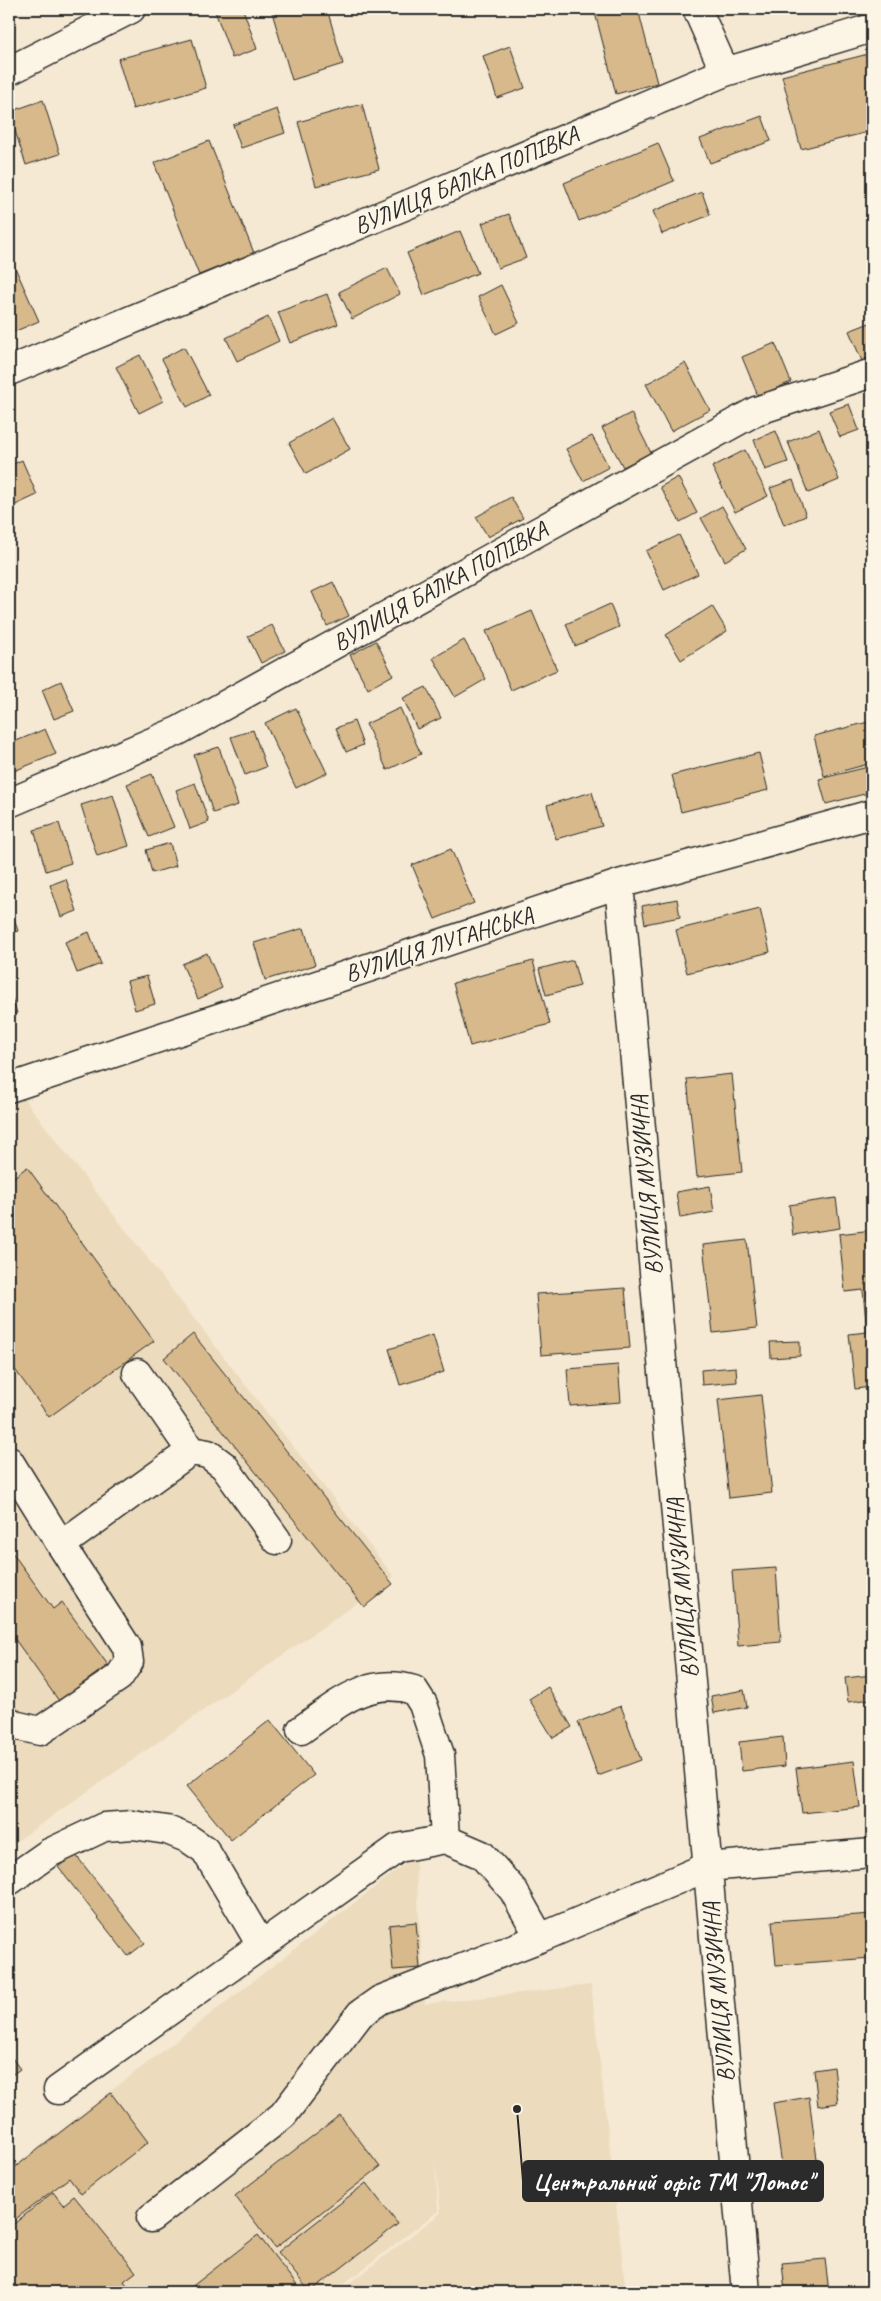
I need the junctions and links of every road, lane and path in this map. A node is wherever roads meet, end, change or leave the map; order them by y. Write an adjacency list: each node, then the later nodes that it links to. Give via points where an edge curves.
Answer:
1 (131, 9): 4 (street)
2 (697, 9): 5 (street)
3 (872, 28): 5 (street, ВУЛИЦЯ БАЛКА ПОПІВКА)
4 (9, 71)
5 (725, 72): 6 (street, ВУЛИЦЯ БАЛКА ПОПІВКА)
6 (9, 371)
7 (872, 373): 8 (street, ВУЛИЦЯ БАЛКА ПОПІВКА, via 756,411 178,731)
8 (9, 803)
9 (872, 814): 10 (street, ВУЛИЦЯ ЛУГАНСЬКА)
10 (619, 884): 11 (street, ВУЛИЦЯ ЛУГАНСЬКА); 21 (street, ВУЛИЦЯ МУЗИЧНА)
11 (9, 1088)
12 (137, 1373): 13 (street)
13 (191, 1451): 15 (street, via 208,1454 224,1466); 16 (street)
14 (9, 1461): 16 (street)
15 (276, 1540)
16 (62, 1546): 17 (street, via 127,1647 129,1662 119,1677 40,1731)
17 (9, 1721)
18 (301, 1730): 19 (street, via 347,1698 374,1686 397,1685 414,1690 423,1704 440,1755)
19 (445, 1838): 23 (street, via 482,1855 513,1890); 24 (street, via 398,1848)
20 (872, 1853): 21 (street)
21 (706, 1867): 23 (street); 27 (street, ВУЛИЦЯ МУЗИЧНА)
22 (9, 1881): 24 (street, via 49,1853 104,1827 133,1825 167,1830 205,1850)
23 (540, 1938): 26 (street, via 380,2000 360,2014 283,2115)
24 (261, 1945): 25 (street)
25 (58, 2090)
26 (151, 2218)
27 (746, 2292)

